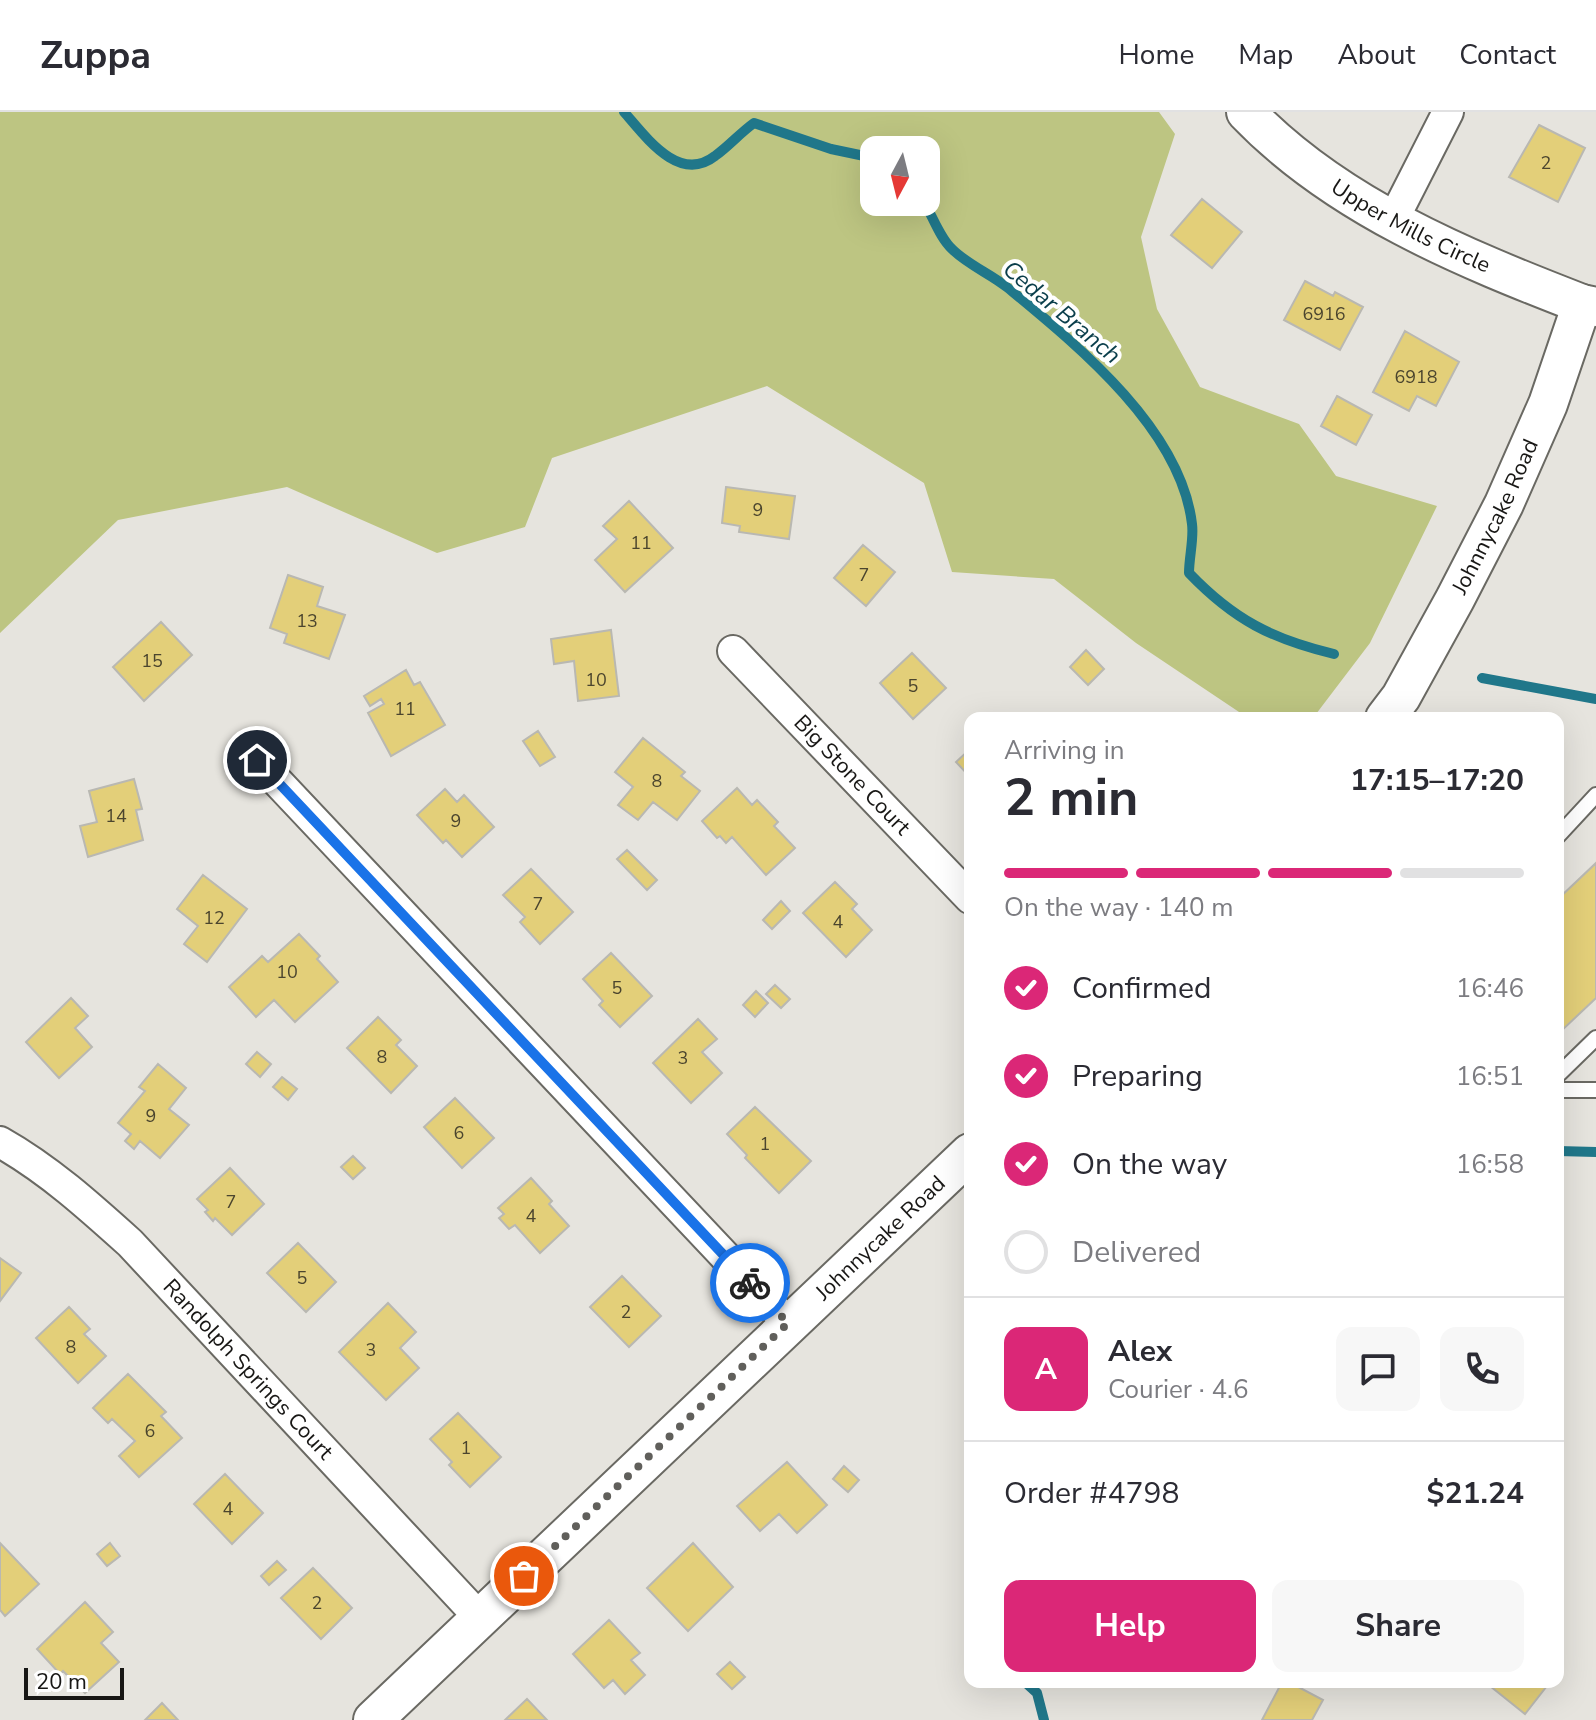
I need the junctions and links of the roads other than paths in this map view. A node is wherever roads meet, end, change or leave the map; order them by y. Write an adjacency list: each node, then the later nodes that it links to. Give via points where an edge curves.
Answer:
1 (1246, 112): 3 (street, Upper Mills Circle, via 1323,177)
2 (1448, 112): 3 (street)
3 (1393, 220): 4 (street, Upper Mills Circle, via 1480,264)
4 (1589, 305): 6 (street, Johnnycake Road, via 1504,504)
5 (733, 651): 10 (street, Big Stone Court)
6 (1390, 712)
7 (257, 760): 17 (street)
8 (1596, 795): 9 (lane)
9 (1564, 830)
10 (964, 892)
11 (1596, 1038): 12 (lane)
12 (1564, 1069)
13 (1564, 1090): 14 (lane)
14 (1596, 1090)
15 (0, 1142): 18 (street, Randolph Springs Court, via 73,1192 130,1243)
16 (964, 1159): 17 (street, Johnnycake Road)
17 (788, 1323): 18 (street, Johnnycake Road)
18 (480, 1618): 19 (street, Johnnycake Road)
19 (373, 1720)

